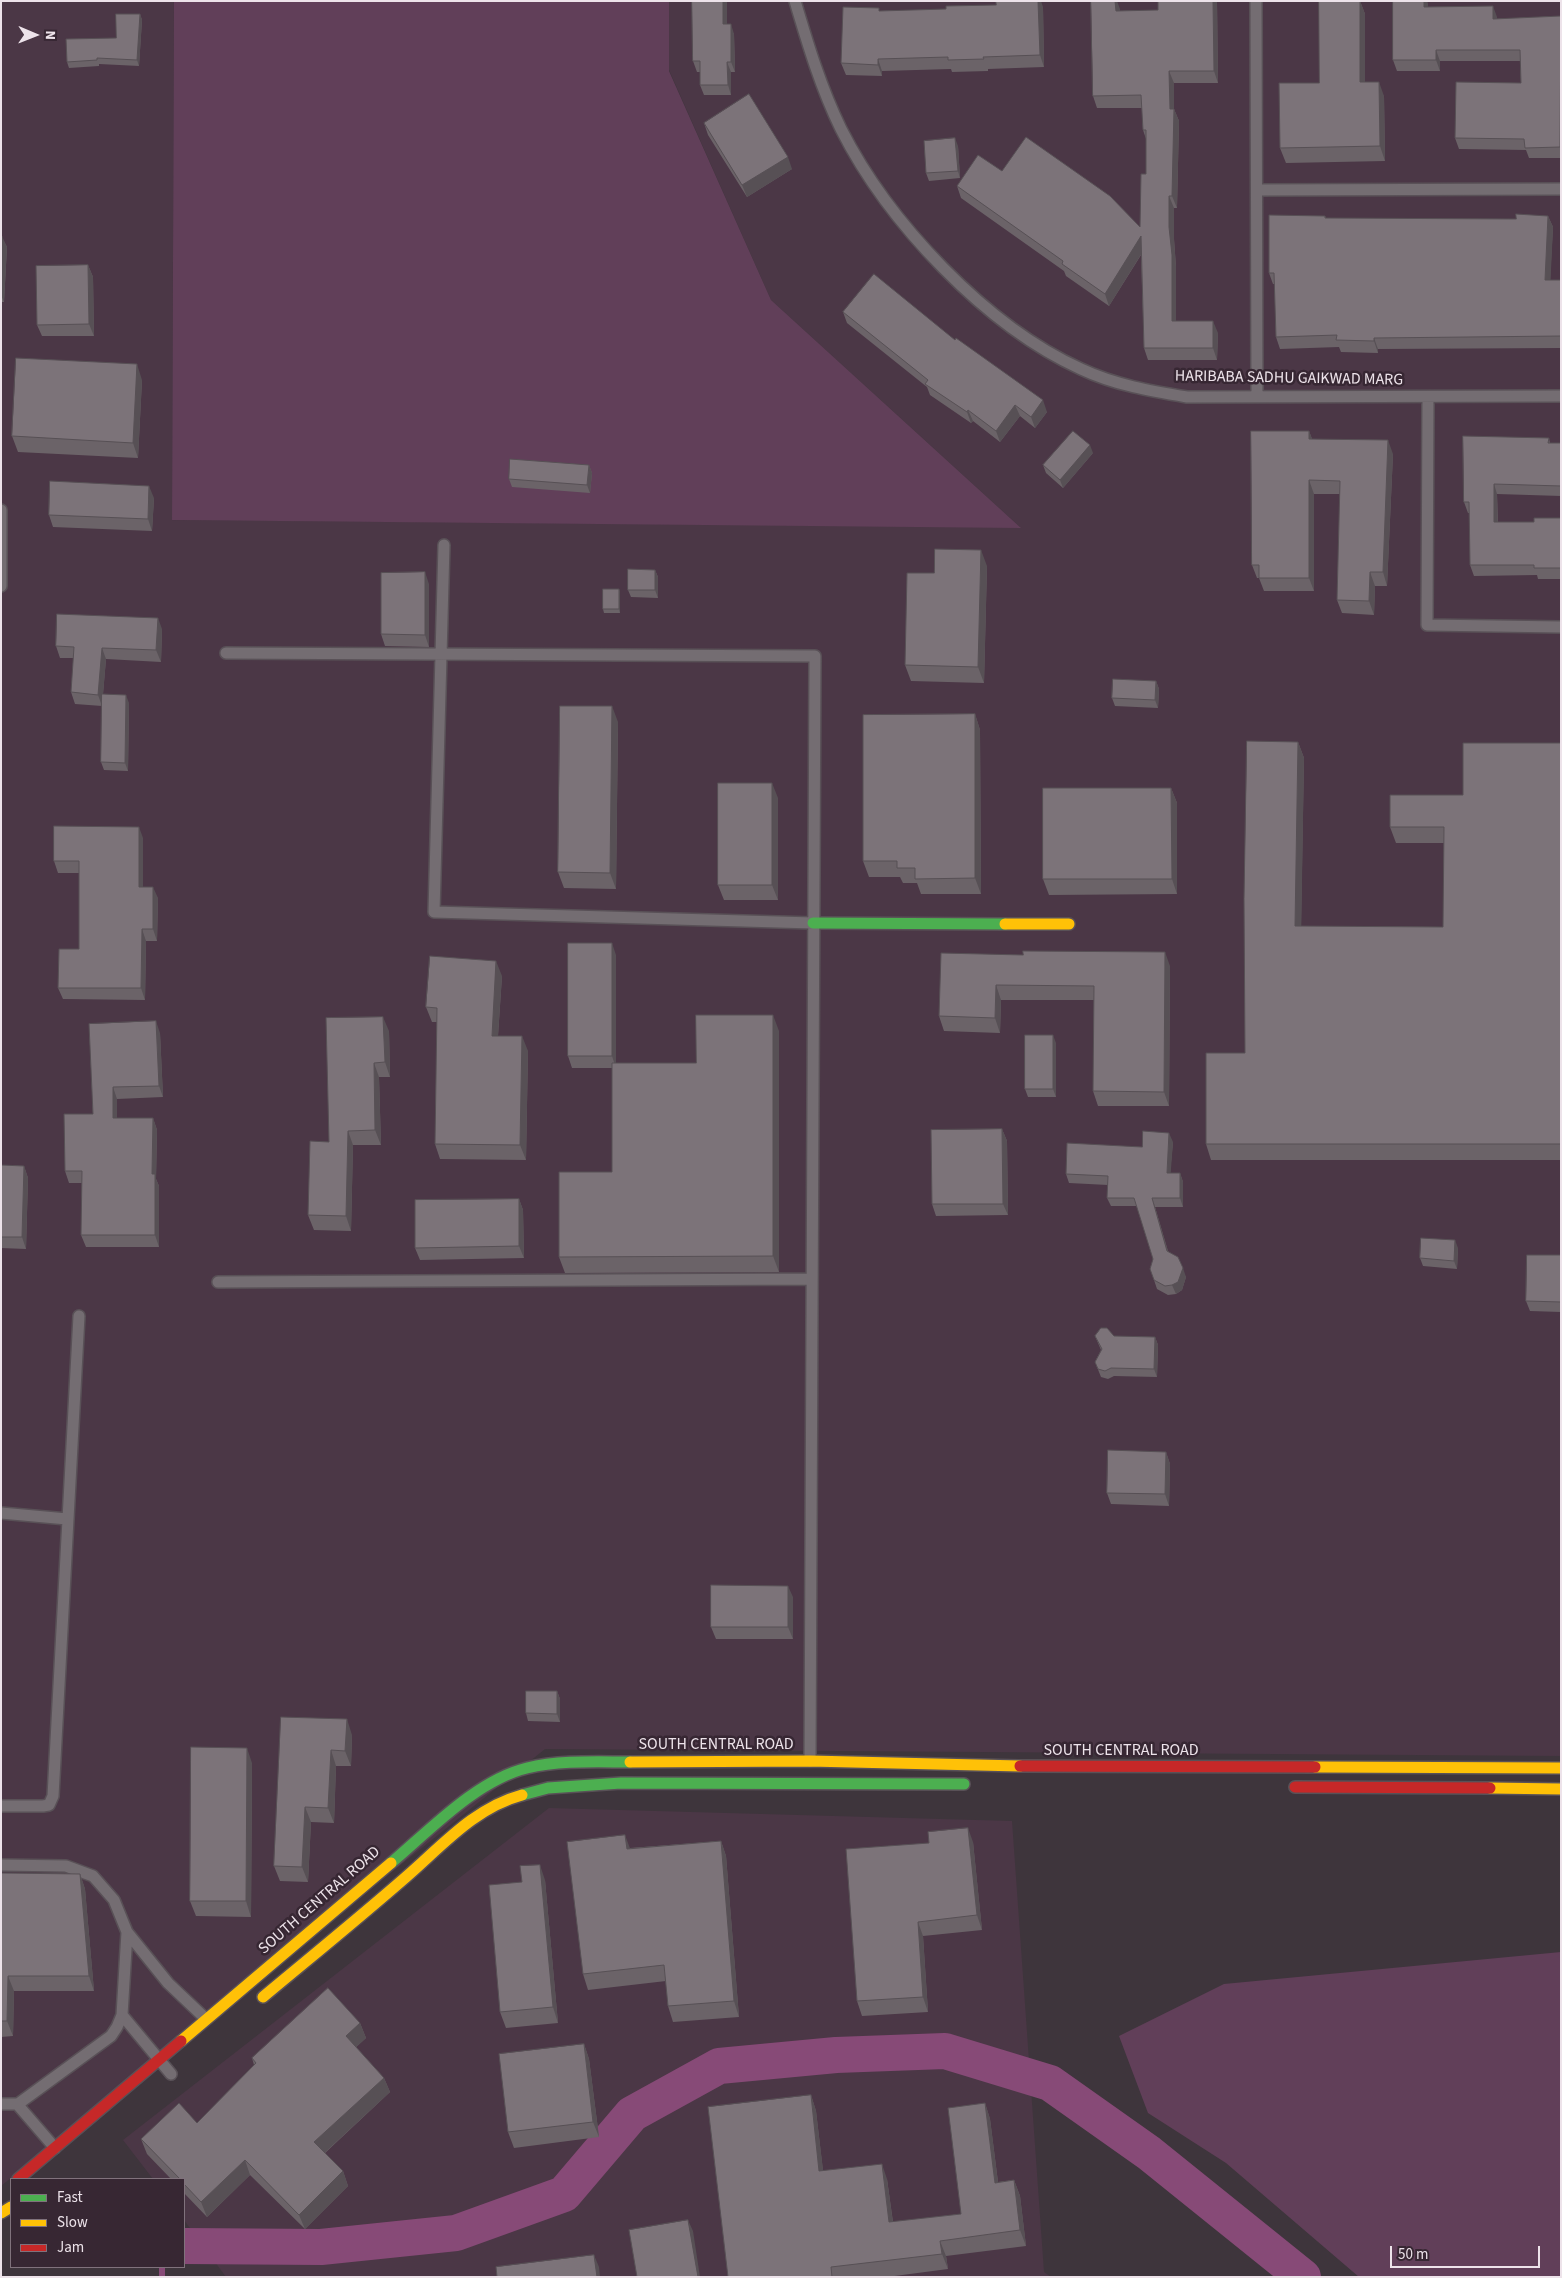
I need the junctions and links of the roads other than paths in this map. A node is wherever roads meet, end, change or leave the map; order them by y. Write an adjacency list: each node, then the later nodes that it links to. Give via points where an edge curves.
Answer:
1 (795, 1): 6 (lane, HARIBABA SADHU GAIKWAD MARG, via 812,59 842,130 875,186 924,247 973,296 1023,336 1081,369 1127,386 1187,397)
2 (1256, 1): 4 (lane)
3 (1561, 189): 4 (lane)
4 (1257, 190): 6 (lane)
5 (1561, 396): 7 (lane, HARIBABA SADHU GAIKWAD MARG)
6 (1257, 397): 7 (lane, HARIBABA SADHU GAIKWAD MARG)
7 (1428, 397): 11 (lane, via 1427,625)
8 (1, 510): 10 (lane)
9 (444, 545): 13 (lane)
10 (1, 586)
11 (1561, 627)
12 (226, 653): 13 (lane)
13 (441, 654): 14 (lane, via 434,912); 14 (lane, via 815,656)
14 (814, 924): 15 (street); 16 (lane)
15 (1069, 924)
16 (811, 1279): 17 (lane); 21 (lane)
17 (218, 1282)
18 (79, 1316): 20 (lane)
19 (1, 1513): 20 (lane)
20 (67, 1519): 27 (lane, via 52,1801 43,1806)
21 (810, 1761): 22 (street, SOUTH CENTRAL ROAD, via 1001,1766); 23 (lane); 28 (street, SOUTH CENTRAL ROAD, via 578,1762 527,1768 486,1785)
22 (1561, 1768)
23 (810, 1783): 24 (street); 29 (street, via 621,1784 548,1788 504,1800)
24 (978, 1784)
25 (1284, 1787): 26 (street)
26 (1561, 1789)
27 (1, 1806)
28 (441, 1820): 29 (street); 34 (street, SOUTH CENTRAL ROAD)
29 (451, 1836): 32 (street)
30 (1, 1865): 31 (lane, via 66,1866 93,1876 114,1900)
31 (127, 1932): 33 (lane); 34 (lane, via 168,1983)
32 (254, 2004)
33 (122, 2015): 35 (lane); 38 (lane, via 111,2036)
34 (208, 2020): 35 (street, SOUTH CENTRAL ROAD)
35 (161, 2059): 36 (lane); 39 (street, SOUTH CENTRAL ROAD)
36 (171, 2074)
37 (1, 2104): 38 (lane)
38 (16, 2104): 39 (lane)
39 (56, 2149): 40 (street, SOUTH CENTRAL ROAD)
40 (19, 2178)

